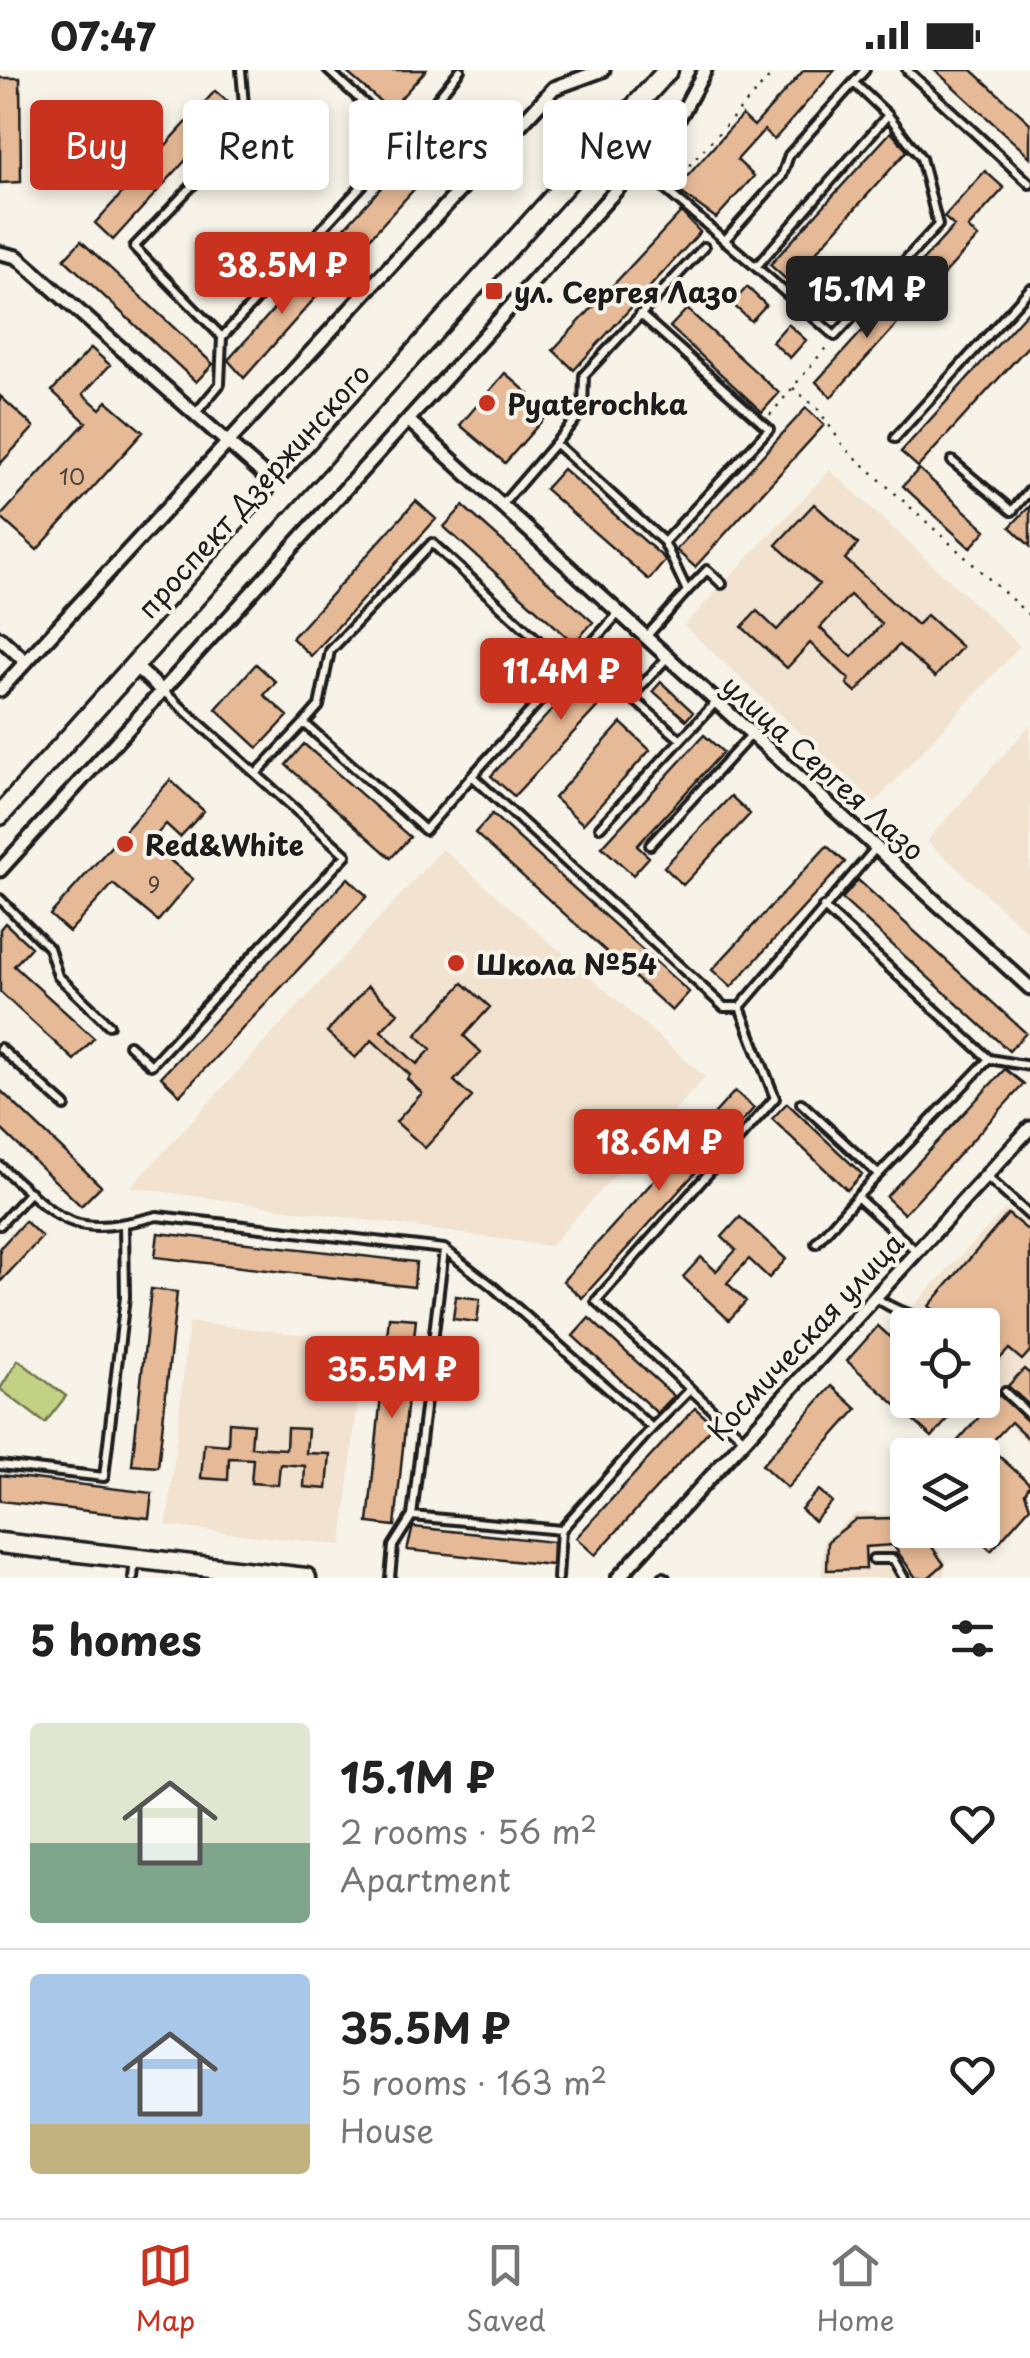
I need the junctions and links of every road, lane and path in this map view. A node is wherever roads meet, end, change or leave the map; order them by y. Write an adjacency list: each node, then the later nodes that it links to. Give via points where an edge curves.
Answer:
1 (241, 70): 29 (lane, via 246,129 134,248)
2 (328, 70): 11 (lane)
3 (460, 70): 12 (lane)
4 (603, 70): 15 (street, via 554,88)
5 (668, 70): 39 (main road, проспект Дзержинского)
6 (706, 70): 13 (street)
7 (776, 70): 16 (path)
8 (865, 70): 10 (lane)
9 (907, 70): 17 (lane)
10 (854, 83): 14 (lane); 22 (lane)
11 (361, 100)
12 (437, 100)
13 (687, 105)
14 (888, 116): 25 (lane); 28 (lane, via 921,158 938,226)
15 (523, 121)
16 (687, 168)
17 (1030, 184)
18 (358, 190): 29 (lane)
19 (459, 190): 35 (street)
20 (616, 190): 32 (street)
21 (667, 190): 22 (lane)
22 (724, 241): 25 (lane)
23 (704, 247): 27 (lane)
24 (0, 253): 31 (street, via 18,257)
25 (756, 267): 28 (lane)
26 (1030, 289): 34 (lane)
27 (640, 314): 33 (lane); 36 (lane, via 584,375 584,412)
28 (835, 336): 30 (path)
29 (222, 337): 31 (lane, via 220,384)
30 (793, 388): 33 (path); 45 (path, via 818,409 844,447)
31 (195, 414): 35 (street)
32 (408, 420): 40 (street, улица Сергея Лазо); 53 (street)
33 (763, 424): 41 (lane, via 769,429)
34 (895, 438)
35 (226, 441): 39 (street); 49 (street)
36 (556, 444): 40 (lane); 41 (lane)
37 (952, 461): 38 (lane, via 1012,511)
38 (1030, 490)
39 (286, 494): 50 (main road, проспект Дзержинского)
40 (501, 506): 44 (street, улица Сергея Лазо)
41 (664, 542): 43 (lane)
42 (722, 584): 43 (lane, via 706,570)
43 (687, 591): 47 (lane)
44 (618, 614): 47 (street, улица Сергея Лазо); 51 (lane)
45 (1030, 616)
46 (0, 638): 49 (street)
47 (645, 638): 48 (street, улица Сергея Лазо)
48 (666, 658): 54 (street, улица Сергея Лазо); 57 (lane, via 631,696)
49 (26, 662): 52 (street)
50 (134, 666): 53 (street); 60 (main road, проспект Дзержинского)
51 (568, 668): 55 (lane, via 432,543 330,651 319,706); 59 (lane)
52 (0, 690)
53 (161, 690): 58 (lane); 64 (street)
54 (715, 702): 56 (street, улица Сергея Лазо); 57 (lane)
55 (304, 723): 58 (lane); 59 (lane, via 425,830)
56 (751, 735): 62 (lane); 63 (street, улица Сергея Лазо)
57 (680, 739): 61 (lane)
58 (256, 774): 70 (lane, via 346,855 151,1065)
59 (472, 776): 68 (lane, via 724,1007)
60 (0, 815)
61 (600, 827)
62 (650, 846)
63 (876, 848): 66 (lane); 67 (street, улица Сергея Лазо)
64 (0, 870)
65 (0, 898): 69 (lane, via 49,948 58,976)
66 (823, 907): 68 (lane); 72 (lane)
67 (1030, 988)
68 (740, 1006): 90 (lane, via 775,1098 596,1301)
69 (109, 1025)
70 (129, 1045)
71 (0, 1048): 75 (lane)
72 (989, 1059): 73 (lane); 78 (lane)
73 (1030, 1066)
74 (801, 1103): 78 (lane)
75 (65, 1106)
76 (1030, 1128): 79 (street, Космическая улица)
77 (0, 1166): 80 (lane)
78 (878, 1174): 81 (lane)
79 (986, 1176): 82 (lane); 87 (street, Космическая улица)
80 (30, 1192): 83 (lane, via 80,1227); 84 (lane)
81 (856, 1197): 85 (lane); 87 (lane)
82 (1030, 1216)
83 (124, 1224): 86 (lane, via 157,1216); 95 (lane, via 125,1297 104,1477)
84 (0, 1225)
85 (816, 1243)
86 (444, 1249): 93 (lane); 96 (lane)
87 (916, 1252): 88 (street, Космическая улица)
88 (875, 1297): 89 (lane); 94 (street, Космическая улица)
89 (890, 1309)
90 (689, 1391): 93 (lane); 94 (lane)
91 (1004, 1392): 92 (lane)
92 (1030, 1416)
93 (652, 1428): 97 (lane)
94 (744, 1439): 105 (street, Космическая улица)
95 (0, 1465)
96 (412, 1516): 97 (lane); 103 (lane, via 393,1546)
97 (561, 1530): 104 (lane)
98 (0, 1543): 99 (main road)
99 (135, 1558): 101 (lane); 102 (main road)
100 (873, 1558): 106 (lane, via 893,1559)
101 (133, 1578)
102 (306, 1578)
103 (390, 1578)
104 (558, 1578)
105 (618, 1578)
106 (904, 1578)

